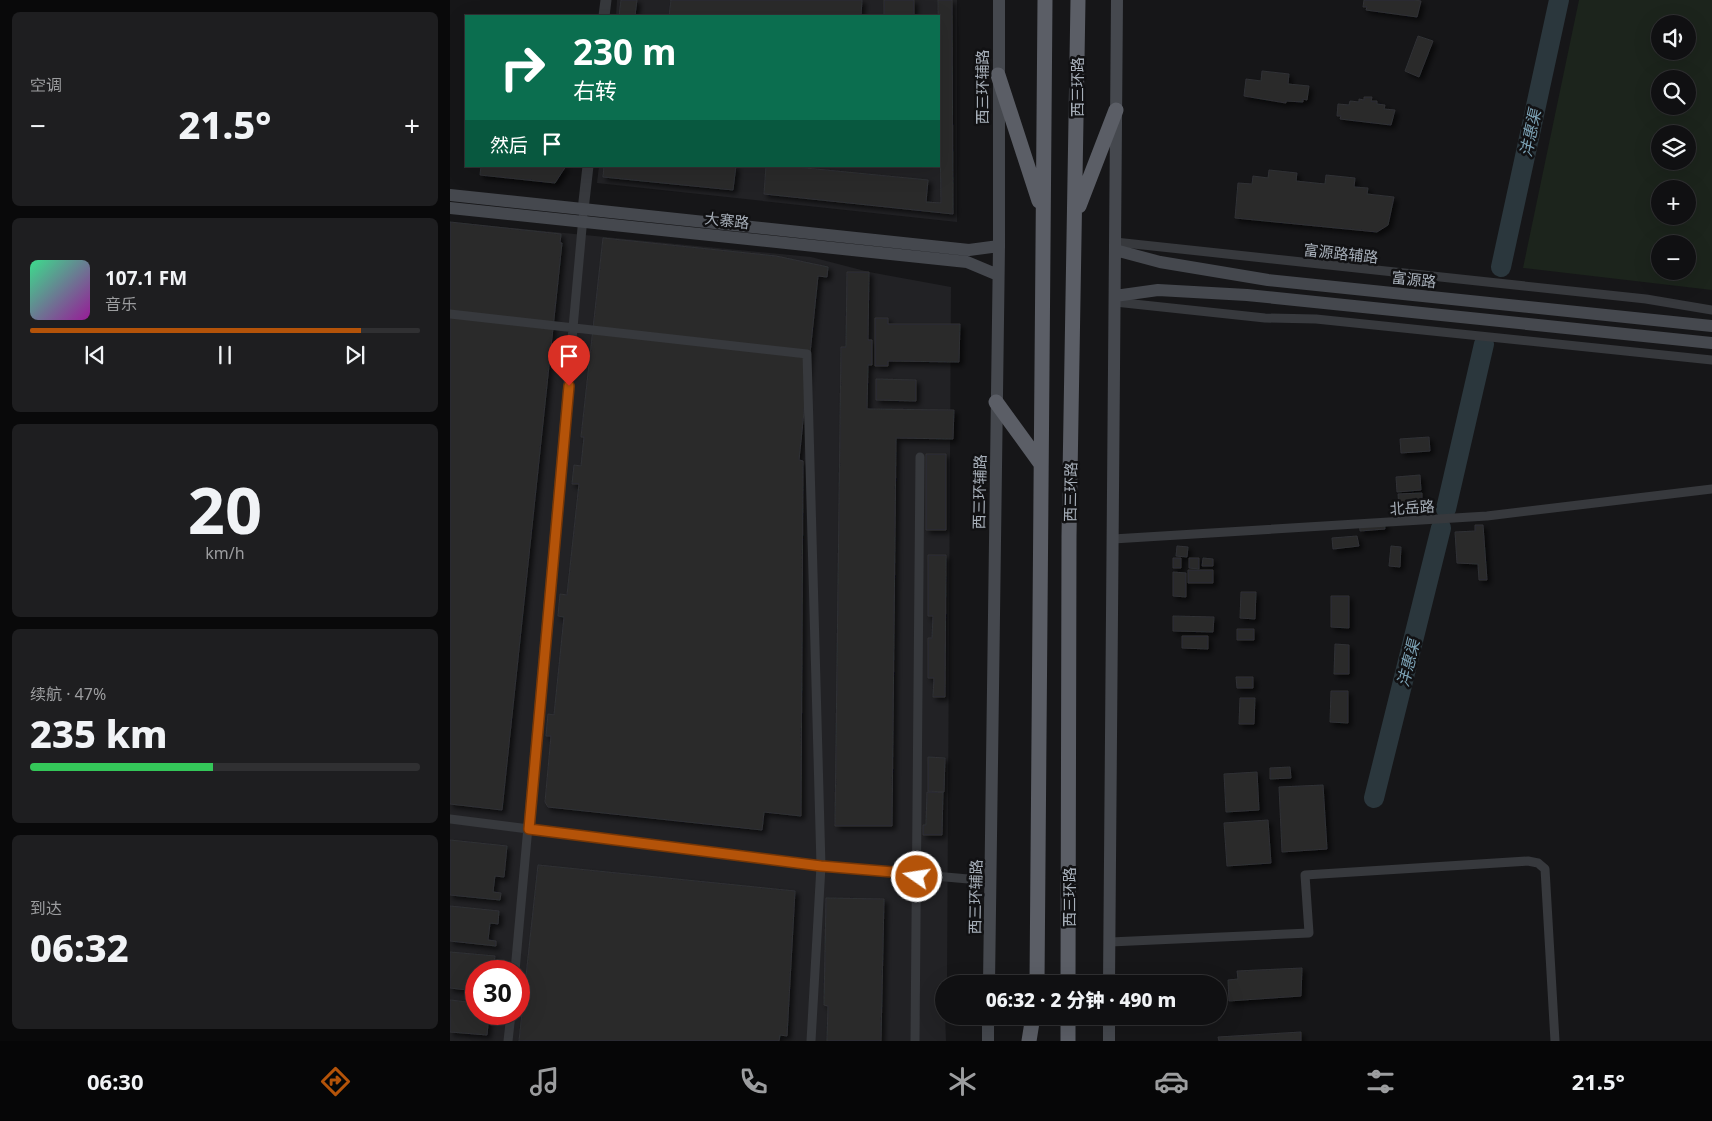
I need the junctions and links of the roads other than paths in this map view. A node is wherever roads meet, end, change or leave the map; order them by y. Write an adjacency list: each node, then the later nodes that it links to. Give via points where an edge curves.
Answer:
1 (606, 0): 6 (street)
2 (999, 0): 7 (main road, 西三环辅路)
3 (1045, 0): 13 (highway, 西三环路)
4 (1078, 0): 12 (highway, 西三环路)
5 (1117, 0): 8 (main road)
6 (604, 15)
7 (998, 75): 13 (highway); 15 (main road, 西三环辅路)
8 (1116, 110): 12 (highway); 16 (main road)
9 (588, 167): 14 (street)
10 (450, 195): 14 (main road, 大寨路)
11 (450, 208): 14 (main road, 大寨路)
12 (1076, 214): 39 (highway, 西三环路, via 1069,546)
13 (1044, 215): 27 (highway, 西三环路)
14 (583, 216): 15 (main road, 大寨路, via 969,250); 17 (main road, 大寨路, via 967,262); 22 (street)
15 (999, 246): 17 (main road, 西三环辅路)
16 (1115, 246): 18 (main road); 19 (street, 富源路辅路, via 1636,298); 21 (main road, 富源路, via 1160,262 1268,280)
17 (998, 275): 25 (main road, 西三环辅路)
18 (1115, 299): 23 (main road, via 1158,290 1247,295); 24 (street, via 1265,318 1316,319); 29 (main road)
19 (1712, 310)
20 (450, 314): 22 (street)
21 (1712, 326)
22 (574, 328): 31 (street); 32 (street, via 807,354)
23 (1712, 343)
24 (1712, 360)
25 (996, 402): 27 (highway); 34 (main road, 西三环辅路)
26 (920, 457): 33 (street)
27 (1041, 464): 38 (highway, 西三环路)
28 (1712, 489): 29 (street, 北岳路, via 1487,516)
29 (1113, 539): 35 (main road)
30 (450, 819): 31 (street)
31 (529, 829): 32 (street); 36 (street)
32 (821, 866): 33 (street); 48 (street)
33 (917, 874): 34 (street); 49 (street)
34 (991, 881): 37 (main road, 西三环辅路)
35 (1110, 942): 40 (main road); 55 (street, via 1309,933 1305,875 1538,863 1545,869)
36 (516, 960)
37 (989, 975)
38 (1037, 975)
39 (1068, 975)
40 (1109, 975)
41 (510, 1025): 47 (street)
42 (988, 1025): 50 (main road)
43 (1033, 1025): 51 (highway)
44 (1035, 1025): 52 (highway)
45 (1068, 1025): 53 (highway)
46 (1109, 1025): 54 (main road)
47 (508, 1041)
48 (811, 1041)
49 (915, 1041)
50 (988, 1041)
51 (1029, 1041)
52 (1036, 1041)
53 (1068, 1041)
54 (1109, 1041)
55 (1555, 1041)

